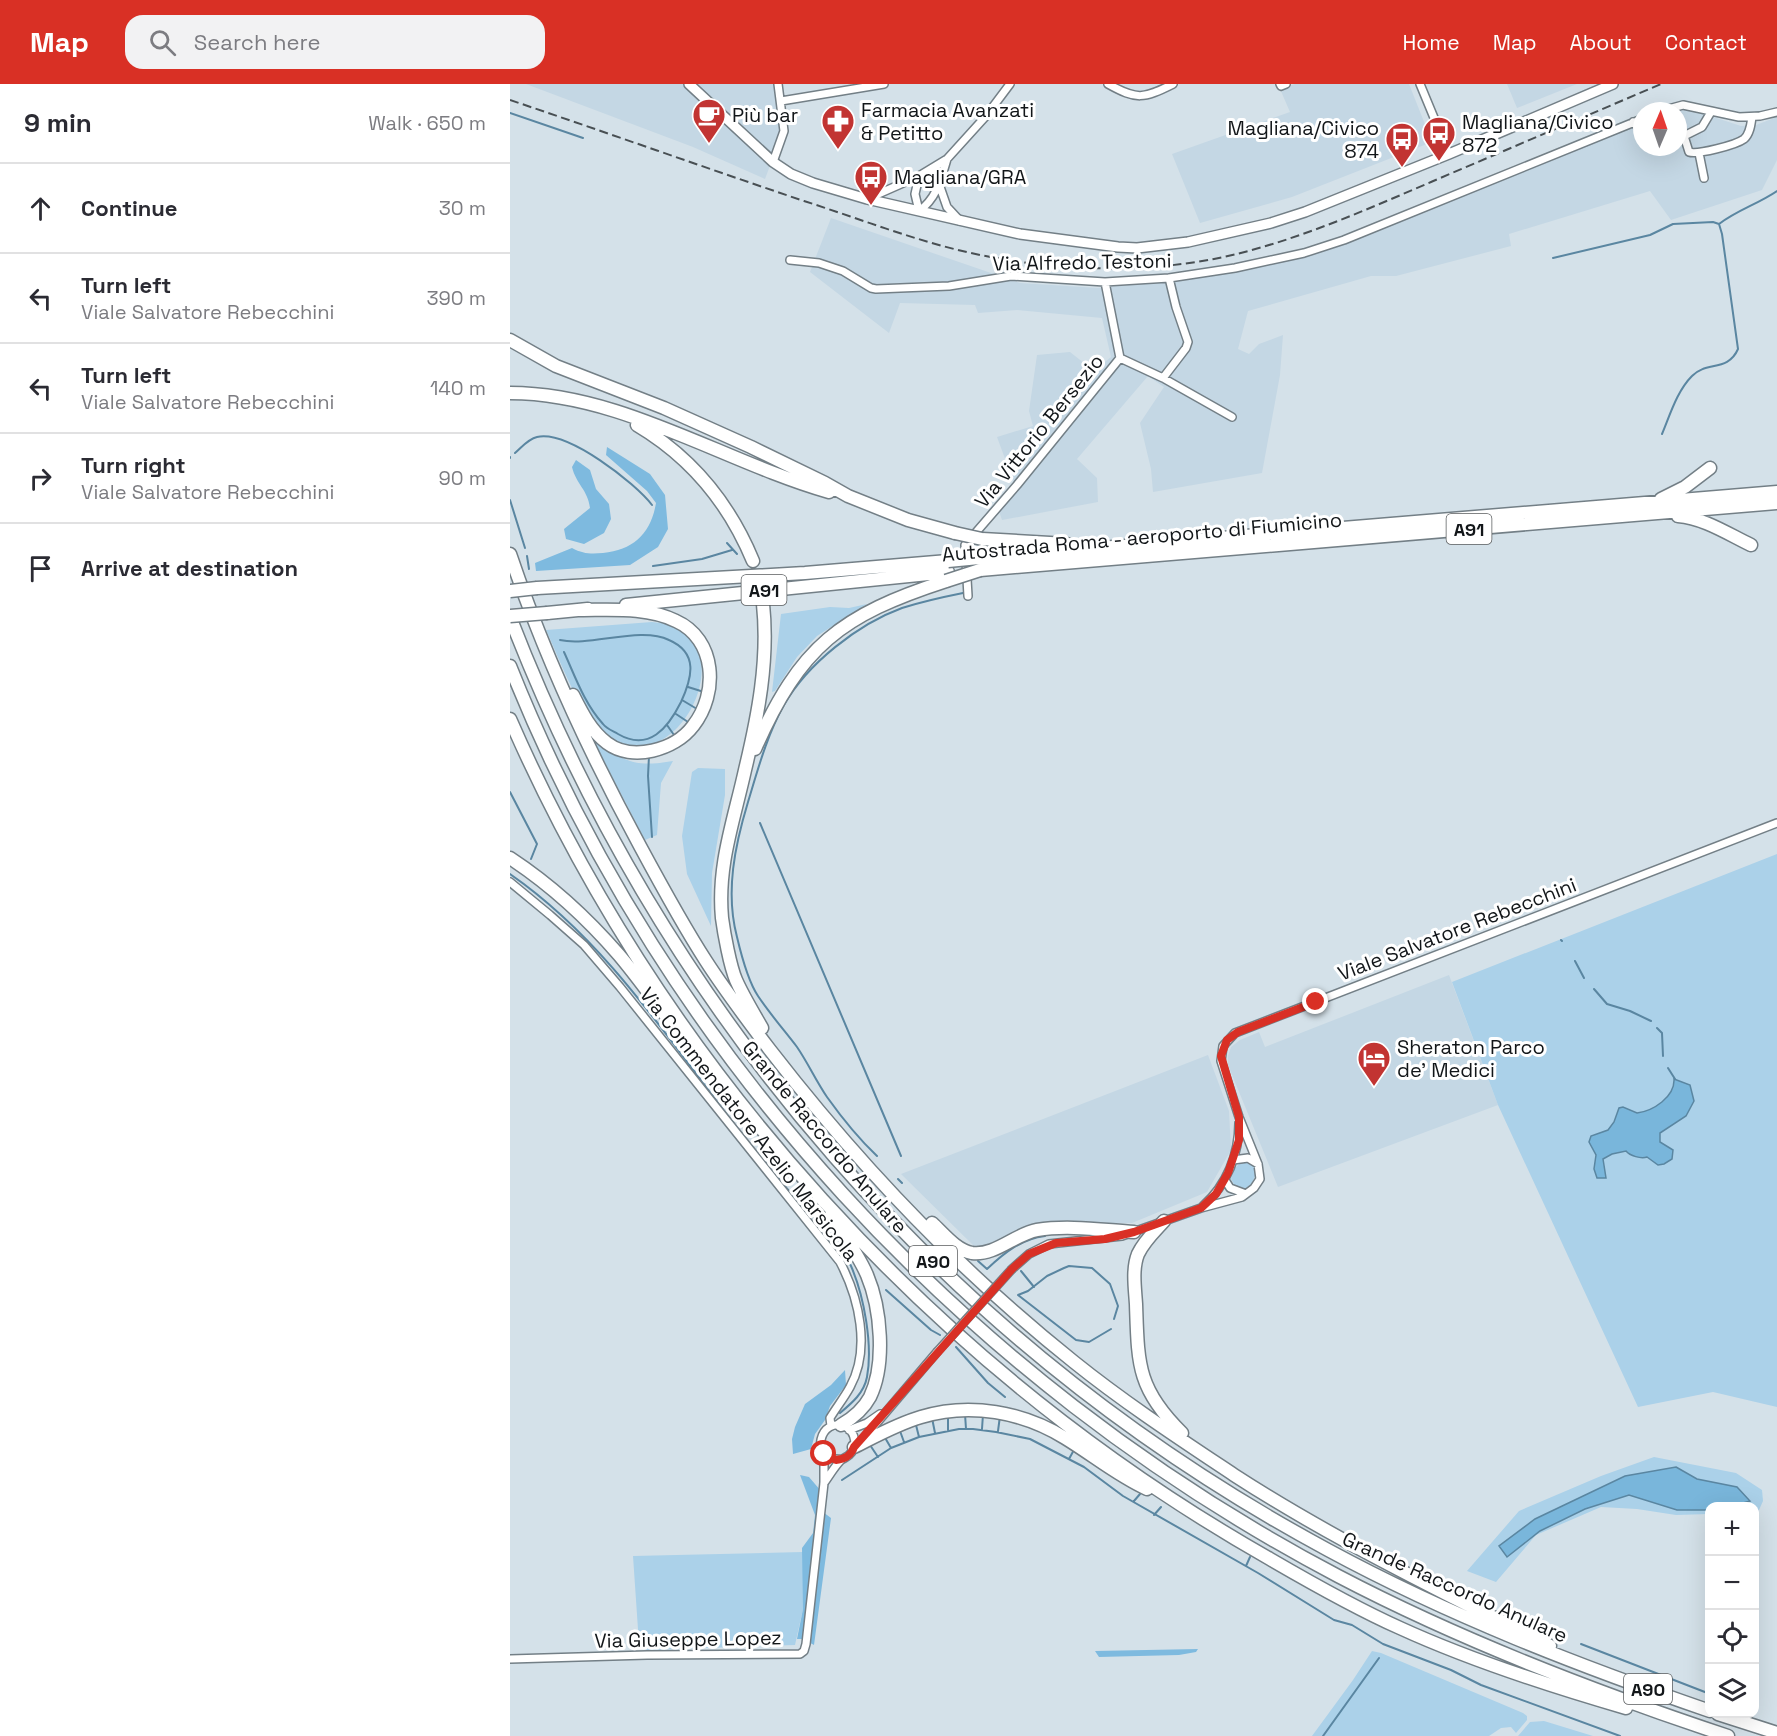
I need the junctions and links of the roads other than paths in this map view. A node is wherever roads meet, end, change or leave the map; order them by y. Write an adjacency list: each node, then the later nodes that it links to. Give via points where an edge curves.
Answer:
1 (689, 84): 24 (main road)
2 (778, 84): 13 (street)
3 (824, 84): 12 (street)
4 (884, 84): 12 (street)
5 (1010, 84): 23 (street)
6 (1108, 84): 7 (street, via 1129,96 1150,96)
7 (1173, 84)
8 (1280, 84): 9 (street)
9 (1286, 84)
10 (1420, 84): 22 (street)
11 (1613, 84): 22 (main road)
12 (825, 93): 13 (street)
13 (781, 100): 24 (street, via 784,131)
14 (1687, 106): 15 (street)
15 (1712, 112): 17 (street); 19 (street, via 1702,127)
16 (1777, 112): 17 (street)
17 (1752, 117): 21 (street, via 1742,140)
18 (1633, 122): 34 (street, Via Alfredo Testoni, via 1344,240 1235,268)
19 (1687, 132)
20 (1687, 148): 21 (street, via 1689,152)
21 (1699, 153): 26 (street)
22 (1449, 154): 32 (main road, via 1271,223 1156,248 1118,248 1020,234)
23 (947, 159): 25 (street); 27 (street)
24 (774, 162): 29 (main road, via 813,183)
25 (919, 176): 28 (street); 29 (street)
26 (1704, 178)
27 (939, 184): 30 (street); 32 (street, via 947,207)
28 (915, 194): 30 (street); 31 (street)
29 (867, 199): 31 (main road)
30 (932, 199): 31 (street)
31 (919, 211): 32 (main road)
32 (960, 220)
33 (790, 260): 35 (street, Via Alfredo Testoni, via 843,271 876,289 949,286 1011,276)
34 (1169, 278): 35 (street, Via Alfredo Testoni); 38 (street, via 1188,342)
35 (1105, 282): 37 (street, Via Vittorio Bersezio)
36 (510, 340): 44 (highway, via 556,366 675,412)
37 (1120, 358): 38 (street); 55 (street, Via Vittorio Bersezio, via 965,545)
38 (1163, 378): 41 (street)
39 (510, 393): 40 (highway, via 550,395)
40 (592, 404): 44 (highway, via 814,487); 51 (highway, via 640,427 694,468 730,516)
41 (1232, 417)
42 (1710, 468): 45 (highway, via 1685,487)
43 (1777, 492): 45 (highway, Autostrada Roma - aeroporto di Fiumicino / A91)
44 (848, 496): 48 (highway, bridge, via 895,515 982,538 1039,543)
45 (1654, 502): 48 (highway, Autostrada Roma - aeroporto di Fiumicino / A91)
46 (1777, 503): 47 (highway, Autostrada Roma - aeroporto di Fiumicino / A91)
47 (1647, 514): 49 (highway, via 1692,519); 52 (highway, Autostrada Roma - aeroporto di Fiumicino / A91)
48 (1155, 544): 52 (highway, Autostrada Roma - aeroporto di Fiumicino / A91)
49 (1751, 545)
50 (510, 554): 59 (highway, Grande Raccordo Anulare)
51 (753, 561)
52 (979, 564): 53 (highway, Autostrada Roma - aeroporto di Fiumicino / A91, bridge); 53 (highway, bridge)
53 (947, 571): 54 (highway, Autostrada Roma - aeroporto di Fiumicino / A91, bridge, via 805,573); 57 (highway, Autostrada Roma - aeroporto di Fiumicino / A91); 62 (highway, via 868,611 818,647 778,700)
54 (510, 591)
55 (968, 596)
56 (763, 604): 62 (highway, via 765,661)
57 (581, 610): 58 (highway, Autostrada Roma - aeroporto di Fiumicino / A91, bridge); 59 (highway, via 660,615 682,624 698,638 709,662 709,686 700,715 686,734 650,751 631,752 608,743 584,716)
58 (510, 617): 87 (highway, Grande Raccordo Anulare / A90, via 539,691 584,785 683,958 796,1113 909,1239 980,1306 1066,1378 1220,1487 1383,1579)
59 (538, 630): 67 (highway, Grande Raccordo Anulare, via 610,790 679,916 706,962)
60 (510, 666): 90 (highway, Grande Raccordo Anulare / A90, via 562,783 676,983 748,1082 839,1190 969,1320 1069,1403 1148,1461 1303,1557 1483,1644)
61 (510, 718): 66 (highway, Grande Raccordo Anulare, via 539,785 598,892 686,1029)
62 (746, 769): 67 (highway, via 725,852 722,920 736,978 766,1035)
63 (1777, 823): 68 (street, Viale Salvatore Rebecchini, via 1235,1033 1223,1046 1221,1056)
64 (510, 858): 66 (highway, via 554,891 602,936 694,1050)
65 (510, 882): 79 (street, Via Commendatore Azelio Marsicola, via 584,945 840,1262 859,1316 861,1342 851,1386 830,1418)
66 (727, 1084): 73 (highway, Grande Raccordo Anulare)
67 (805, 1095): 71 (highway, Grande Raccordo Anulare)
68 (1239, 1117): 69 (street, Viale Salvatore Rebecchini); 70 (street, Viale Salvatore Rebecchini)
69 (1233, 1160): 70 (street, via 1248,1158); 72 (street, Viale Salvatore Rebecchini)
70 (1258, 1164): 74 (street, via 1258,1183)
71 (873, 1173): 77 (highway, via 954,1243 970,1252 985,1252 1043,1229); 83 (highway, Grande Raccordo Anulare, via 945,1248 1074,1362)
72 (1225, 1180): 74 (street, via 1230,1188); 75 (street, Viale Salvatore Rebecchini)
73 (810, 1185): 79 (highway, via 857,1256 872,1287 877,1314 879,1351 875,1385 860,1411); 85 (highway, Grande Raccordo Anulare, via 905,1285 981,1355 1089,1442)
74 (1246, 1194): 75 (street, Viale Salvatore Rebecchini)
75 (1201, 1208): 76 (street, Viale Salvatore Rebecchini)
76 (1164, 1221): 77 (street, Viale Salvatore Rebecchini); 83 (highway, via 1140,1249 1135,1264 1140,1370 1151,1397 1169,1421)
77 (1134, 1232): 78 (street, Viale Salvatore Rebecchini, bridge, via 1049,1244 1029,1254)
78 (885, 1411): 79 (street, Viale Salvatore Rebecchini, via 867,1423); 80 (street, Viale Salvatore Rebecchini)
79 (840, 1427): 80 (street, via 855,1438); 81 (street, via 826,1430 821,1438)
80 (854, 1447): 82 (street); 85 (highway, via 931,1414 1009,1414 1046,1427 1130,1482)
81 (824, 1454): 82 (street); 84 (street, Via Giuseppe Lopez)
82 (842, 1460): 84 (street)
83 (1235, 1475): 87 (highway, Grande Raccordo Anulare, via 1351,1543)
84 (824, 1483): 86 (street, Via Giuseppe Lopez, via 806,1644 800,1654)
85 (1184, 1507): 90 (highway, Grande Raccordo Anulare, via 1299,1576 1411,1633 1571,1691)
86 (510, 1659)
87 (1587, 1667): 88 (highway, Grande Raccordo Anulare / A90)
88 (1705, 1709)
89 (1733, 1718): 91 (highway)
90 (1700, 1727): 92 (highway, Grande Raccordo Anulare / A90)
91 (1777, 1733)
92 (1728, 1736)

